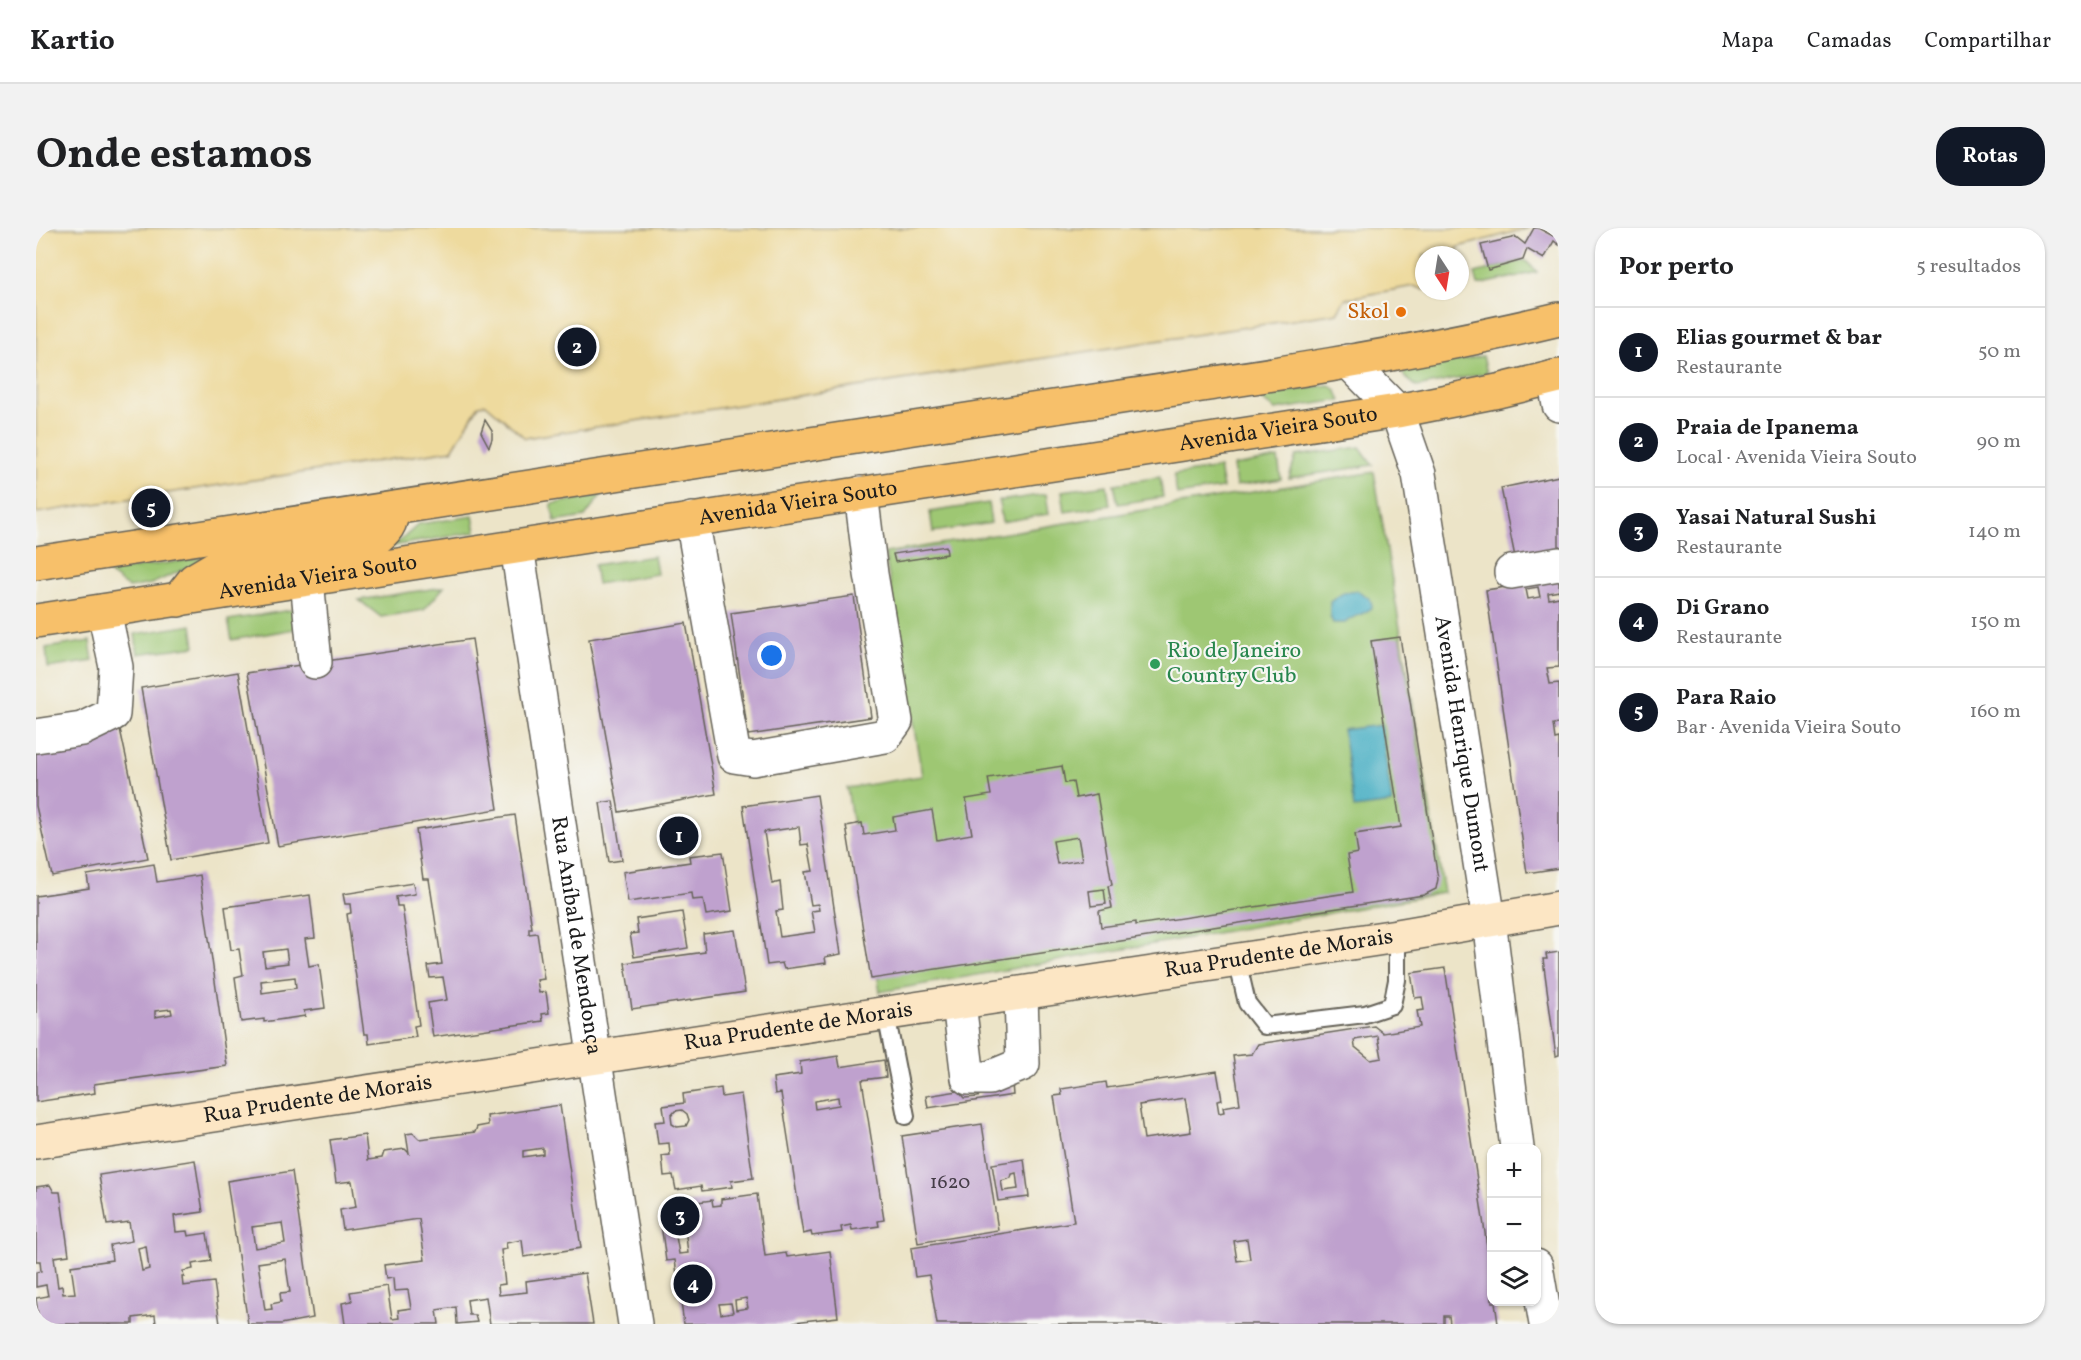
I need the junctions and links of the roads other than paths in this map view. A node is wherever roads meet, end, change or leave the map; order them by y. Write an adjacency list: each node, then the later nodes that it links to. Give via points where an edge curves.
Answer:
1 (1559, 319): 2 (highway, via 1485,337)
2 (1348, 361): 4 (street, Avenida Henrique Dumont); 6 (highway)
3 (1557, 386): 4 (highway, Avenida Vieira Souto, via 1498,391)
4 (1397, 411): 5 (highway, Avenida Vieira Souto); 20 (street, Avenida Henrique Dumont, via 1419,474)
5 (861, 493): 7 (highway, Avenida Vieira Souto); 7 (street, via 896,721 885,736 753,759 734,756)
6 (392, 509): 9 (highway); 13 (highway, via 392,521 374,540 216,567 194,580)
7 (698, 518): 8 (highway, Avenida Vieira Souto); 16 (lane)
8 (517, 547): 12 (highway, Avenida Vieira Souto); 26 (street, Rua Aníbal de Mendonça)
9 (36, 563)
10 (1559, 564): 11 (street)
11 (1511, 572)
12 (307, 580): 13 (highway, Avenida Vieira Souto); 17 (street)
13 (178, 600): 14 (highway, Avenida Vieira Souto)
14 (104, 611): 15 (highway, Avenida Vieira Souto); 18 (street, via 116,667 113,714 82,729)
15 (36, 621)
16 (722, 624)
17 (315, 662)
18 (36, 736)
19 (1559, 908): 20 (main road, Rua Prudente de Morais)
20 (1489, 920): 21 (main road, Rua Prudente de Morais); 29 (street, Avenida Henrique Dumont)
21 (1397, 936): 22 (main road, Rua Prudente de Morais); 22 (lane, via 1397,980 1392,1005 1365,1014 1265,1026 1247,1004)
22 (1237, 960): 23 (main road, Rua Prudente de Morais)
23 (1021, 994): 24 (main road, Rua Prudente de Morais); 24 (street, via 1023,1064 989,1077 968,1078)
24 (960, 1003): 25 (main road, Rua Prudente de Morais)
25 (886, 1014): 26 (main road, Rua Prudente de Morais); 27 (lane)
26 (594, 1059): 28 (main road, Rua Prudente de Morais); 31 (street, Rua Aníbal de Mendonça)
27 (906, 1116)
28 (36, 1142)
29 (1515, 1144)
30 (1541, 1295): 32 (street)
31 (635, 1324)
32 (1546, 1324)

